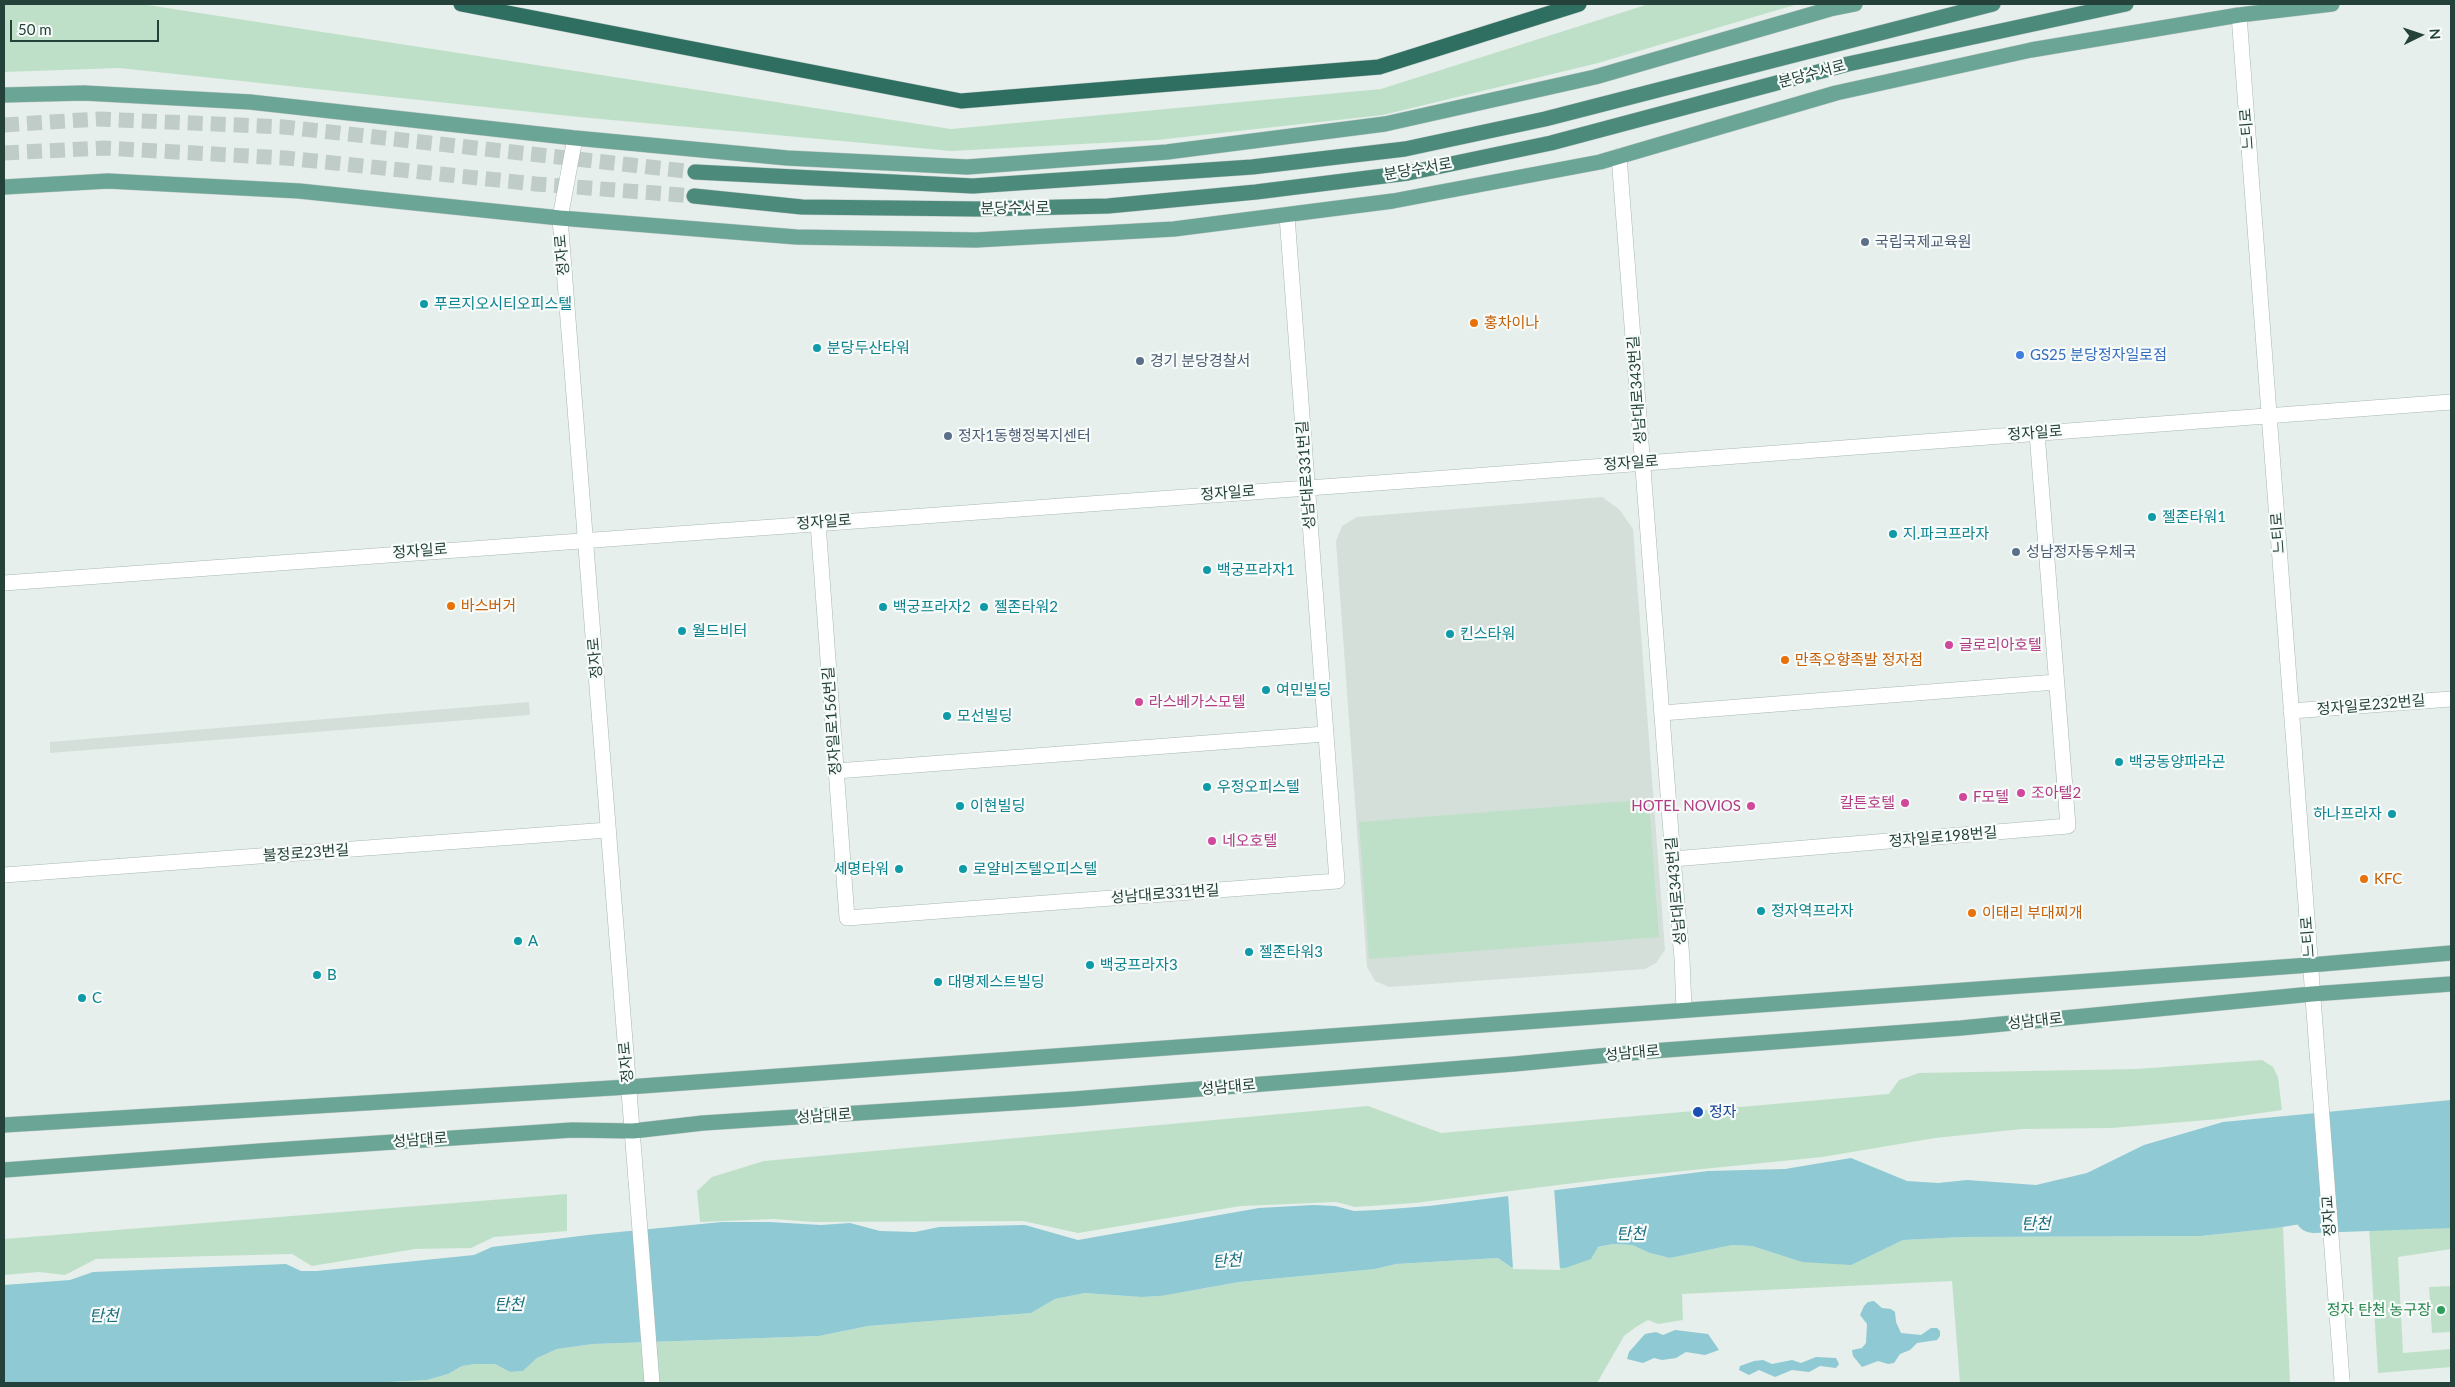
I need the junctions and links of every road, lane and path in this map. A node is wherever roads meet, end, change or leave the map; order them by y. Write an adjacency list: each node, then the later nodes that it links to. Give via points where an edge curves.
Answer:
1 (460, 4): 2 (highway, via 961,101 1379,67)
2 (1579, 4)
3 (1855, 4): 10 (main road, via 1595,77 1385,124 1167,152 967,167 788,158)
4 (1993, 4): 7 (highway, 분당수서로)
5 (2126, 4): 14 (highway, 분당수서로, via 1848,64 1551,143 1408,173 1108,206 978,209 802,207)
6 (2332, 4): 8 (main road)
7 (1960, 8): 12 (highway, 분당수서로, via 1545,118 1405,149 1252,167 973,186)
8 (2239, 14): 11 (main road, via 2031,50 1836,93); 18 (street, 느티로)
9 (4, 95): 10 (main road, via 84,93 250,102)
10 (575, 138): 16 (street, 정자로)
11 (1619, 156): 15 (main road, via 1393,201); 20 (street, 성남대로343번길)
12 (695, 172)
13 (4, 187): 16 (main road, via 108,181 290,190)
14 (694, 196)
15 (1287, 216): 16 (main road, via 1174,229 976,240 796,237); 21 (street, 성남대로331번길)
16 (560, 218): 23 (street, 정자로)
17 (2451, 402): 18 (street, 정자일로)
18 (2269, 415): 19 (street, 정자일로); 28 (street, 느티로)
19 (2037, 433): 20 (street, 정자일로); 25 (street, 정자일로198번길)
20 (1643, 462): 21 (street, 정자일로); 27 (street, 성남대로343번길)
21 (1307, 487): 22 (street, 정자일로); 29 (street, 성남대로331번길)
22 (818, 523): 23 (street, 정자일로); 30 (street, 정자일로156번길)
23 (586, 539): 24 (street, 정자일로); 31 (street, 정자로)
24 (4, 583)
25 (2056, 682): 27 (street); 32 (street, 정자일로198번길, via 2068,826)
26 (2451, 699): 28 (street, 정자일로232번길)
27 (1662, 712): 32 (street, 성남대로343번길)
28 (2291, 712): 36 (street, 느티로)
29 (1325, 734): 30 (street); 34 (street, 성남대로331번길, via 1337,882)
30 (836, 771): 34 (street, 정자일로156번길)
31 (608, 830): 33 (street, 불정로23번길); 41 (street, 정자로)
32 (1673, 859): 39 (street, 성남대로343번길)
33 (4, 875)
34 (846, 918)
35 (2451, 953): 36 (main road)
36 (2310, 965): 38 (street, 느티로); 39 (main road)
37 (2451, 984): 38 (main road, 성남대로)
38 (2312, 994): 40 (street, 느티로); 43 (main road, 성남대로, via 1961,1028 1113,1096 703,1123)
39 (1684, 1010): 41 (main road)
40 (2317, 1052): 45 (street, 정자교, bridge)
41 (628, 1087): 42 (main road); 43 (street, 정자로)
42 (4, 1125)
43 (633, 1131): 44 (main road, 성남대로, via 572,1130); 46 (street, 정자로, bridge)
44 (4, 1170)
45 (2342, 1381)
46 (652, 1383)

